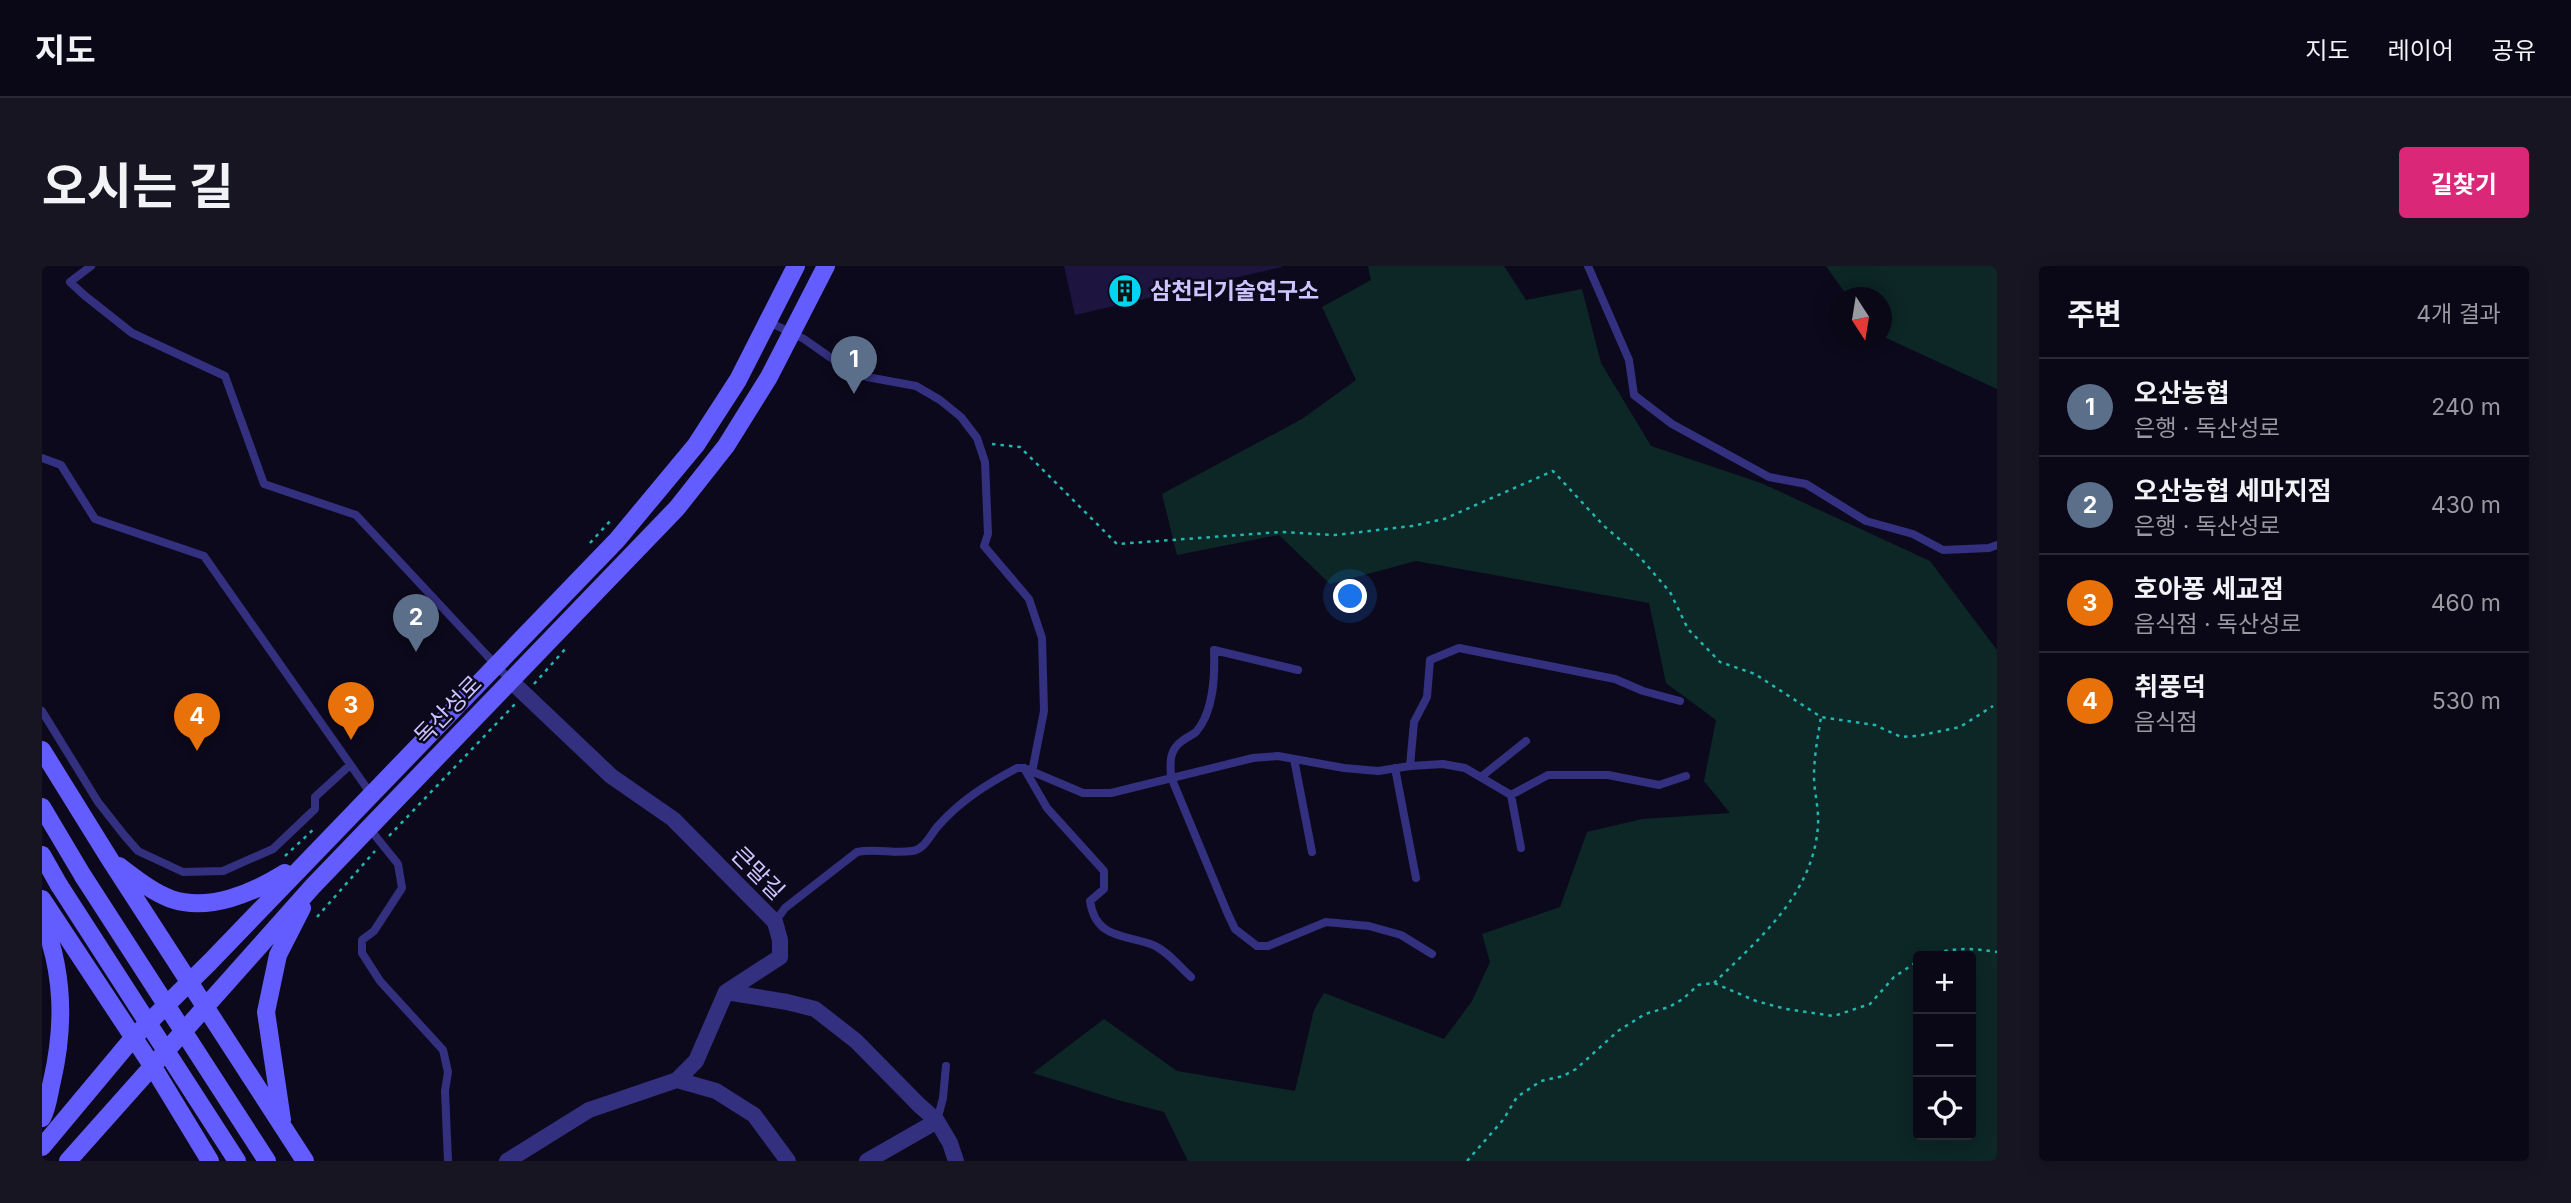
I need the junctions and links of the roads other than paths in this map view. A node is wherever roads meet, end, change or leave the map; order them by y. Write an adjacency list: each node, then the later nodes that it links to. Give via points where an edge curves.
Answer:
1 (91, 266): 9 (lane, via 71,282 84,295 132,333 225,376 264,484 356,515)
2 (796, 266): 5 (street, 독산성로)
3 (826, 266): 6 (street, 독산성로)
4 (1588, 266): 8 (lane, via 1629,360 1634,395 1672,424 1769,477 1806,484 1866,521 1913,534 1943,550)
5 (769, 322): 6 (lane); 9 (street, 독산성로, via 696,446 617,540)
6 (793, 334): 11 (street, 독산성로, via 726,446 677,508); 20 (lane, via 844,367 916,387 940,400 961,416 978,442 985,462 988,506 984,546 1029,599 1042,638 1044,711)
7 (42, 458): 17 (lane, via 61,465 95,519 204,556)
8 (1997, 545)
9 (496, 665): 11 (lane); 24 (street, 독산성로)
10 (1298, 670): 22 (lane, via 1214,650 1209,705 1196,732 1177,744 1169,761)
11 (510, 680): 27 (street, 독산성로); 37 (street, 큰말길, via 611,776 673,818)
12 (1680, 701): 18 (lane, via 1615,679 1459,648 1430,660 1427,697 1414,722)
13 (42, 711): 17 (lane, via 98,802 138,851 183,872 223,870 274,849 315,809 315,797)
14 (1526, 741): 23 (lane)
15 (42, 750): 31 (street)
16 (1294, 759): 19 (lane, via 1344,768); 22 (lane, via 1253,758); 29 (lane)
17 (349, 765): 24 (lane)
18 (1410, 766): 19 (lane); 23 (lane, via 1443,764)
19 (1395, 768): 33 (lane)
20 (1028, 770): 22 (lane, via 1083,793 1111,793); 37 (lane, via 1017,768 981,787 913,851 857,852 785,908); 39 (lane, via 1047,808 1104,871 1104,889 1090,901 1098,921 1107,932 1154,946)
21 (1686, 776): 25 (lane, via 1659,785 1608,775 1548,775)
22 (1171, 777): 38 (lane, via 1235,929 1257,946 1268,946 1326,922 1401,935)
23 (1481, 777): 25 (lane)
24 (371, 794): 32 (street, 독산성로)
25 (1511, 795): 28 (lane)
26 (42, 807): 54 (street, bridge)
27 (369, 828): 34 (street, 독산성로); 56 (lane, via 398,864 402,888 374,931 362,940 362,953 380,981 443,1050 448,1072)
28 (1521, 848)
29 (1312, 852)
30 (42, 855): 53 (street, bridge)
31 (108, 858): 32 (street, via 148,887 171,899 194,903 221,901 262,888); 40 (street)
32 (309, 859): 40 (street, 독산성로)
33 (1416, 878)
34 (313, 886): 42 (street, 독산성로); 49 (street, via 278,955 266,1012)
35 (42, 899): 43 (street)
36 (42, 918): 47 (street, via 53,945 62,997 59,1052)
37 (775, 922): 41 (street, 큰말길, via 780,957)
38 (1432, 954)
39 (1191, 977)
40 (190, 982): 42 (street); 43 (street, 독산성로)
41 (726, 992): 46 (street, via 696,1061); 48 (street, via 815,1009 856,1041)
42 (205, 1006): 45 (street, 독산성로); 49 (street)
43 (133, 1038): 45 (street); 50 (street, 독산성로)
44 (946, 1066): 48 (lane)
45 (153, 1067): 51 (street, 독산성로); 52 (street)
46 (677, 1080): 57 (street, via 589,1110); 58 (street, via 716,1091 754,1115)
47 (42, 1118)
48 (937, 1121): 59 (street); 60 (street)
49 (283, 1125): 55 (street)
50 (42, 1147)
51 (68, 1161)
52 (210, 1161)
53 (237, 1161)
54 (267, 1161)
55 (304, 1161)
56 (448, 1161)
57 (507, 1161)
58 (788, 1161)
59 (867, 1161)
60 (956, 1161)

